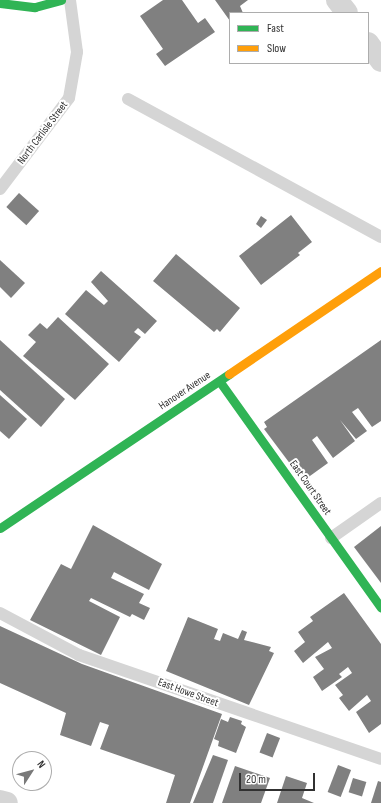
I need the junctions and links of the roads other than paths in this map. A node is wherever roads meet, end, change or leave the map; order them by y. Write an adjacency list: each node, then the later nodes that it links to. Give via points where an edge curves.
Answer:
1 (61, 0): 4 (main road, via 36,7)
2 (70, 0): 9 (lane, North Carlisle Street, via 76,52 69,98)
3 (337, 0): 5 (street)
4 (0, 3)
5 (346, 12)
6 (369, 43): 7 (street)
7 (381, 61)
8 (128, 99): 10 (lane)
9 (0, 189)
10 (381, 237)
11 (381, 271): 12 (main road, Hanover Avenue)
12 (220, 382): 14 (main road, Hanover Avenue); 15 (main road, East Court Street)
13 (381, 502): 15 (lane)
14 (0, 528)
15 (331, 538): 16 (main road, East Court Street)
16 (381, 608)
17 (0, 613): 18 (lane, East Howe Street, via 79,655)
18 (381, 759)
19 (0, 800): 20 (street)
20 (7, 803)

